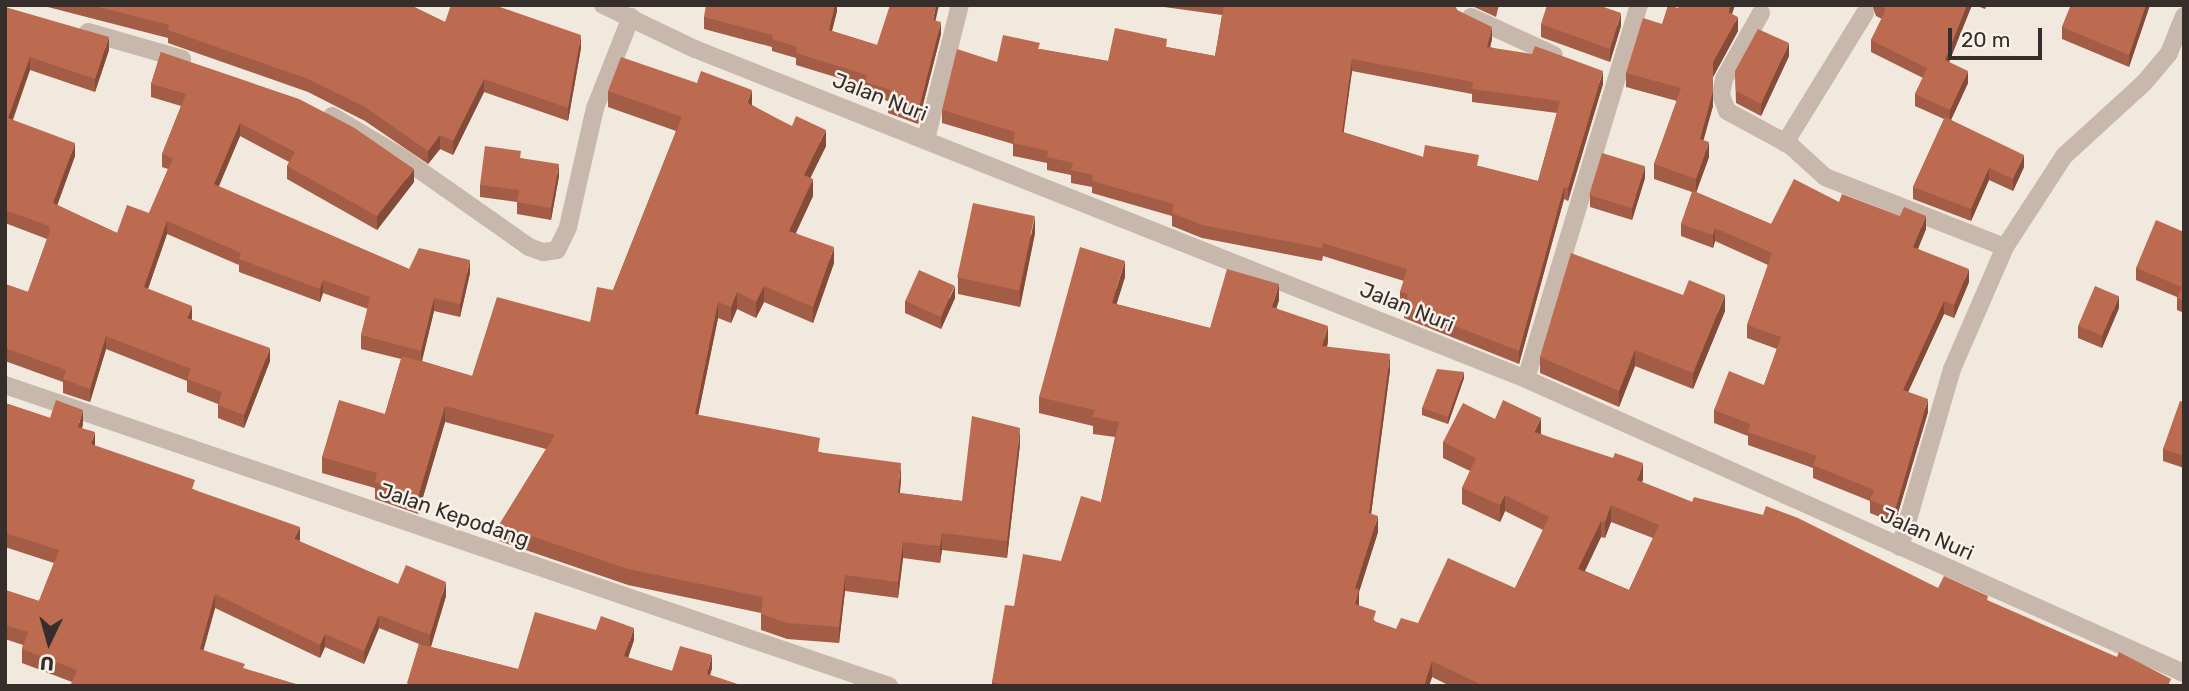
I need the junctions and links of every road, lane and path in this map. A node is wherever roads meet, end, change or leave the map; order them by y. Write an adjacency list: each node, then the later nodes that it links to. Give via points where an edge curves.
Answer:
1 (603, 5): 8 (street, Jalan Nuri)
2 (960, 5): 13 (street)
3 (1639, 5): 16 (street, via 1611,75)
4 (1462, 13): 10 (street)
5 (1761, 13): 14 (street, via 1724,79 1723,103 1727,111)
6 (1865, 13): 14 (street)
7 (2184, 16): 15 (street, via 2169,53 2144,83 2064,156)
8 (631, 17): 12 (street, via 595,108 568,227 557,250 529,247 401,157); 13 (street, Jalan Nuri, via 695,49)
9 (68, 26): 11 (street)
10 (1567, 60)
11 (205, 68)
12 (314, 107)
13 (926, 139): 16 (street, Jalan Nuri)
14 (1785, 143): 15 (street, via 1825,177)
15 (2004, 247): 18 (street, via 1952,369)
16 (1526, 379): 18 (street, Jalan Nuri)
17 (5, 385): 20 (street, Jalan Kepodang)
18 (1900, 547): 19 (street, Jalan Nuri)
19 (2184, 673)
20 (890, 686)

